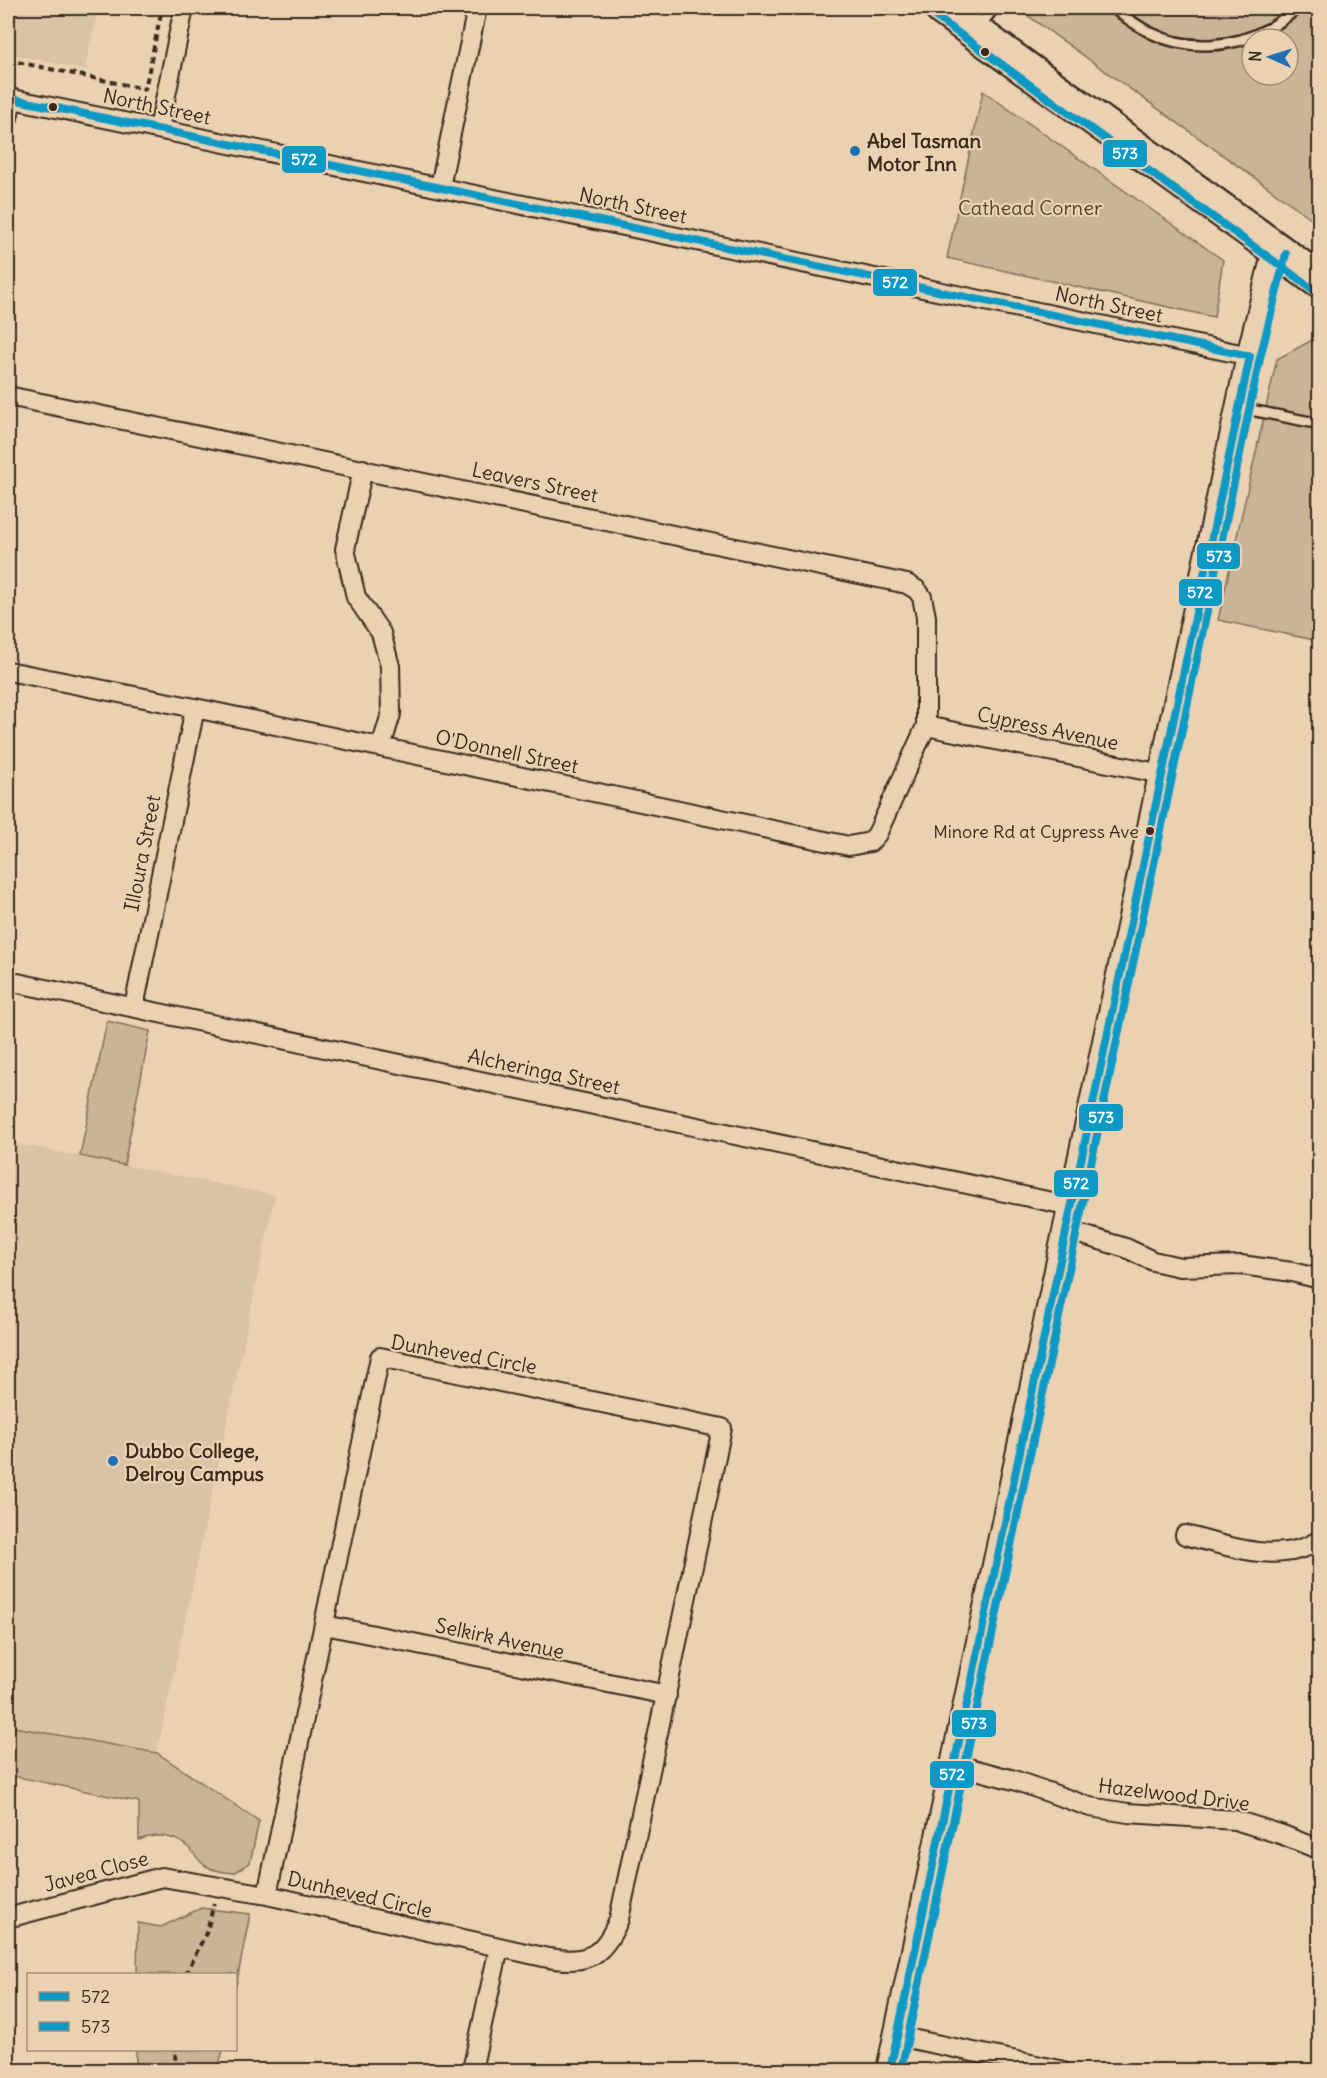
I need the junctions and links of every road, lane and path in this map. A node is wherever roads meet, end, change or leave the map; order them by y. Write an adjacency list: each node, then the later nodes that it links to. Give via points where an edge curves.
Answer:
1 (162, 8): 8 (path, via 145,89)
2 (184, 8): 11 (street)
3 (477, 8): 12 (street)
4 (942, 8): 7 (highway)
5 (1113, 8): 6 (lane, via 1153,34 1180,43 1210,45 1240,41 1269,29)
6 (1298, 8)
7 (985, 20): 13 (highway)
8 (8, 60)
9 (10, 98): 10 (street); 11 (street, North Street)
10 (8, 118)
11 (159, 129): 12 (street, North Street)
12 (440, 188): 15 (street, North Street)
13 (1276, 251): 14 (highway); 15 (street)
14 (1320, 281)
15 (1250, 356): 17 (street)
16 (8, 396): 19 (street, Leavers Street)
17 (1239, 408): 18 (lane); 24 (street)
18 (1320, 424)
19 (363, 469): 22 (street, Leavers Street, via 907,585 922,597 927,617); 23 (street, via 345,549 357,597 381,633 390,666 391,714)
20 (8, 670): 21 (street, O'Donnell Street)
21 (195, 708): 23 (street, O'Donnell Street); 26 (street, Illoura Street)
22 (926, 726): 23 (street, O'Donnell Street, via 877,834 870,842 849,846); 24 (street, Cypress Avenue)
23 (381, 747)
24 (1162, 774): 27 (street)
25 (8, 981): 26 (street, Alcheringa Street)
26 (134, 1007): 27 (street, Alcheringa Street)
27 (1068, 1218): 28 (street, via 1084,1234 1153,1261 1180,1267 1241,1265); 33 (street)
28 (1320, 1279)
29 (1185, 1535): 30 (street, via 1273,1554 1306,1549)
30 (1320, 1540)
31 (325, 1625): 32 (street, Selkirk Avenue); 32 (street, Dunheved Circle, via 380,1358 391,1360 722,1428); 36 (street, Dunheved Circle)
32 (667, 1695): 38 (street, Dunheved Circle, via 612,1936 603,1948 580,1960 557,1960)
33 (954, 1764): 34 (street, Hazelwood Drive, via 1090,1807 1235,1820); 40 (street)
34 (1320, 1850)
35 (218, 1887): 36 (street, Javea Close); 37 (street, Javea Close, via 162,1877); 39 (path, via 207,1931)
36 (267, 1895): 38 (street, Dunheved Circle)
37 (8, 1916)
38 (499, 1948): 43 (street)
39 (186, 1973)
40 (897, 2036): 44 (street); 45 (street)
41 (176, 2051): 42 (path)
42 (174, 2070)
43 (472, 2070)
44 (890, 2070)
45 (1060, 2070)

